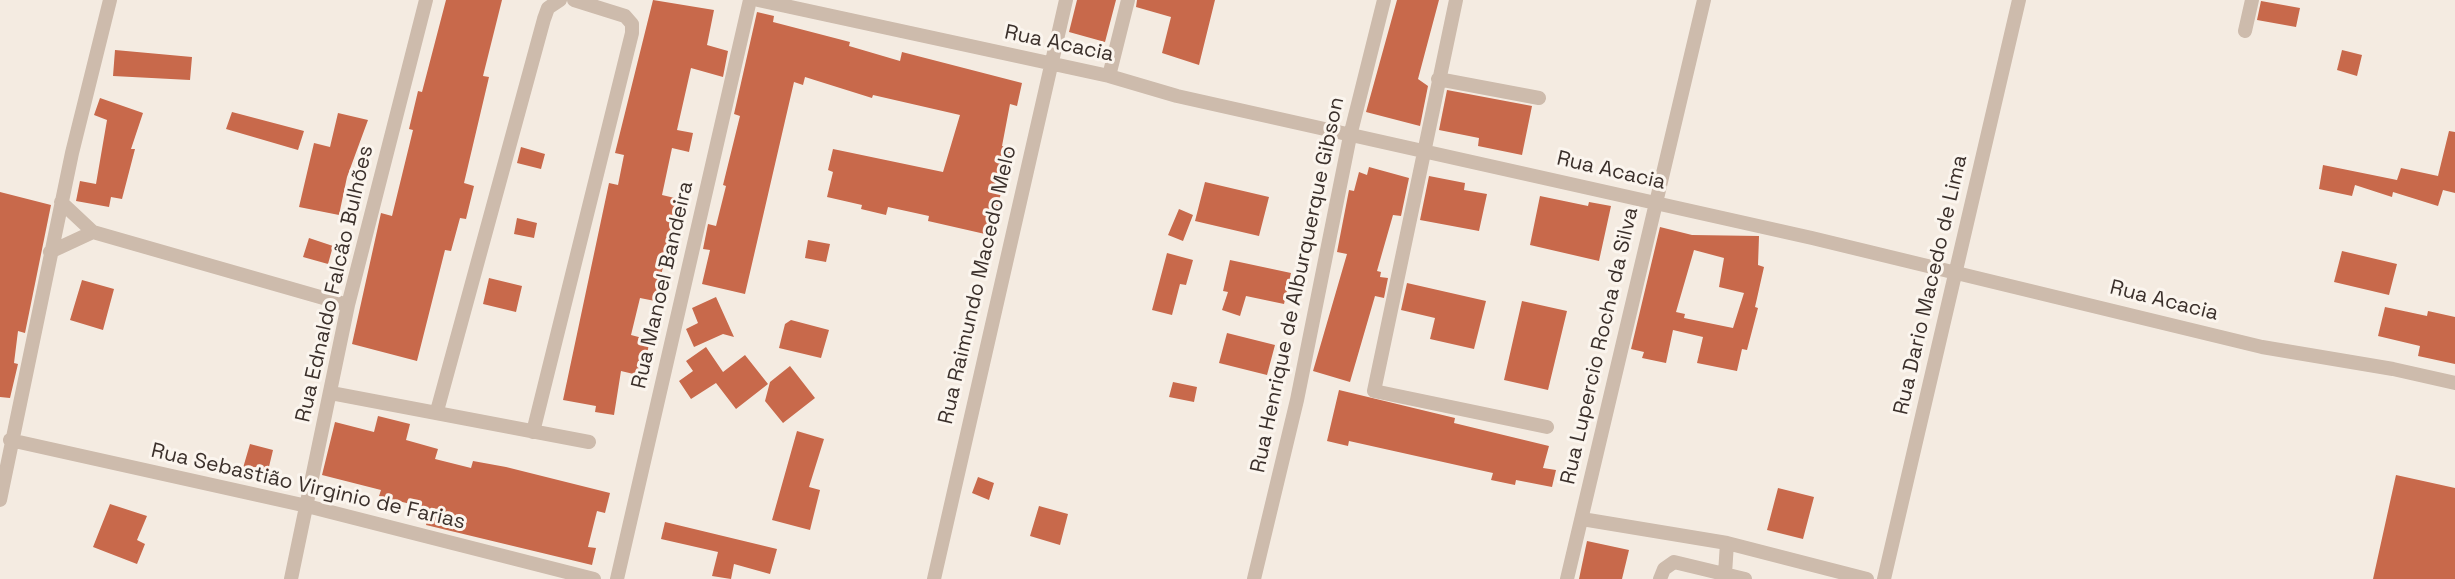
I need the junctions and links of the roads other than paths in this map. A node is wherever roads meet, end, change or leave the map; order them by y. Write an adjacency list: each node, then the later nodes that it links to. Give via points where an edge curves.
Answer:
1 (110, 0): 21 (street)
2 (426, 0): 26 (street, Rua Ednaldo Falcão Bulhões)
3 (560, 0): 29 (street, via 548,8 544,19)
4 (574, 0): 31 (street, via 625,16 632,33)
5 (750, 0): 41 (street, Rua Manoel Bandeira)
6 (758, 0): 15 (street, Rua Acacia)
7 (1066, 0): 15 (street, Rua Raimundo Macedo Melo)
8 (1128, 0): 16 (street)
9 (1384, 0): 19 (street, Rua Henrique de Alburquerque Gibson)
10 (1456, 0): 17 (street)
11 (1704, 0): 22 (street, Rua Lupercio Rocha da Silva)
12 (2019, 0): 25 (street, Rua Dario Macedo de Lima)
13 (2252, 0): 14 (street)
14 (2245, 31)
15 (1049, 64): 16 (street, Rua Acacia); 42 (street, Rua Raimundo Macedo Melo)
16 (1110, 76): 19 (street, Rua Acacia)
17 (1438, 79): 18 (street); 20 (street)
18 (1539, 98)
19 (1350, 136): 20 (street, Rua Acacia); 43 (street, Rua Henrique de Alburquerque Gibson, via 1297,400)
20 (1424, 149): 22 (street, Rua Acacia); 30 (street, via 1374,391)
21 (61, 202): 23 (street); 24 (street)
22 (1655, 203): 25 (street, Rua Acacia); 36 (street, Rua Lupercio Rocha da Silva)
23 (93, 232): 24 (street); 26 (street)
24 (50, 252): 32 (street)
25 (1955, 271): 27 (street, Rua Acacia, via 2262,347); 48 (street, Rua Dario Macedo de Lima)
26 (348, 305): 28 (street, Rua Ednaldo Falcão Bulhões)
27 (2455, 383)
28 (331, 393): 29 (street); 35 (street, Rua Ednaldo Falcão Bulhões)
29 (437, 411): 31 (street)
30 (1547, 427)
31 (533, 432): 33 (street)
32 (10, 440): 34 (street); 35 (street, Rua Sebastião Virginio de Farias)
33 (589, 442)
34 (0, 500)
35 (307, 506): 39 (street, Rua Ednaldo Falcão Bulhões); 40 (street, Rua Sebastião Virginio de Farias)
36 (1582, 519): 37 (street); 44 (street, Rua Lupercio Rocha da Silva)
37 (1727, 543): 38 (street); 47 (street)
38 (1725, 574): 45 (street, via 1674,562); 46 (street)
39 (291, 579)
40 (594, 579)
41 (617, 579)
42 (934, 579)
43 (1254, 579)
44 (1567, 579)
45 (1660, 579)
46 (1745, 579)
47 (1867, 579)
48 (1884, 579)

